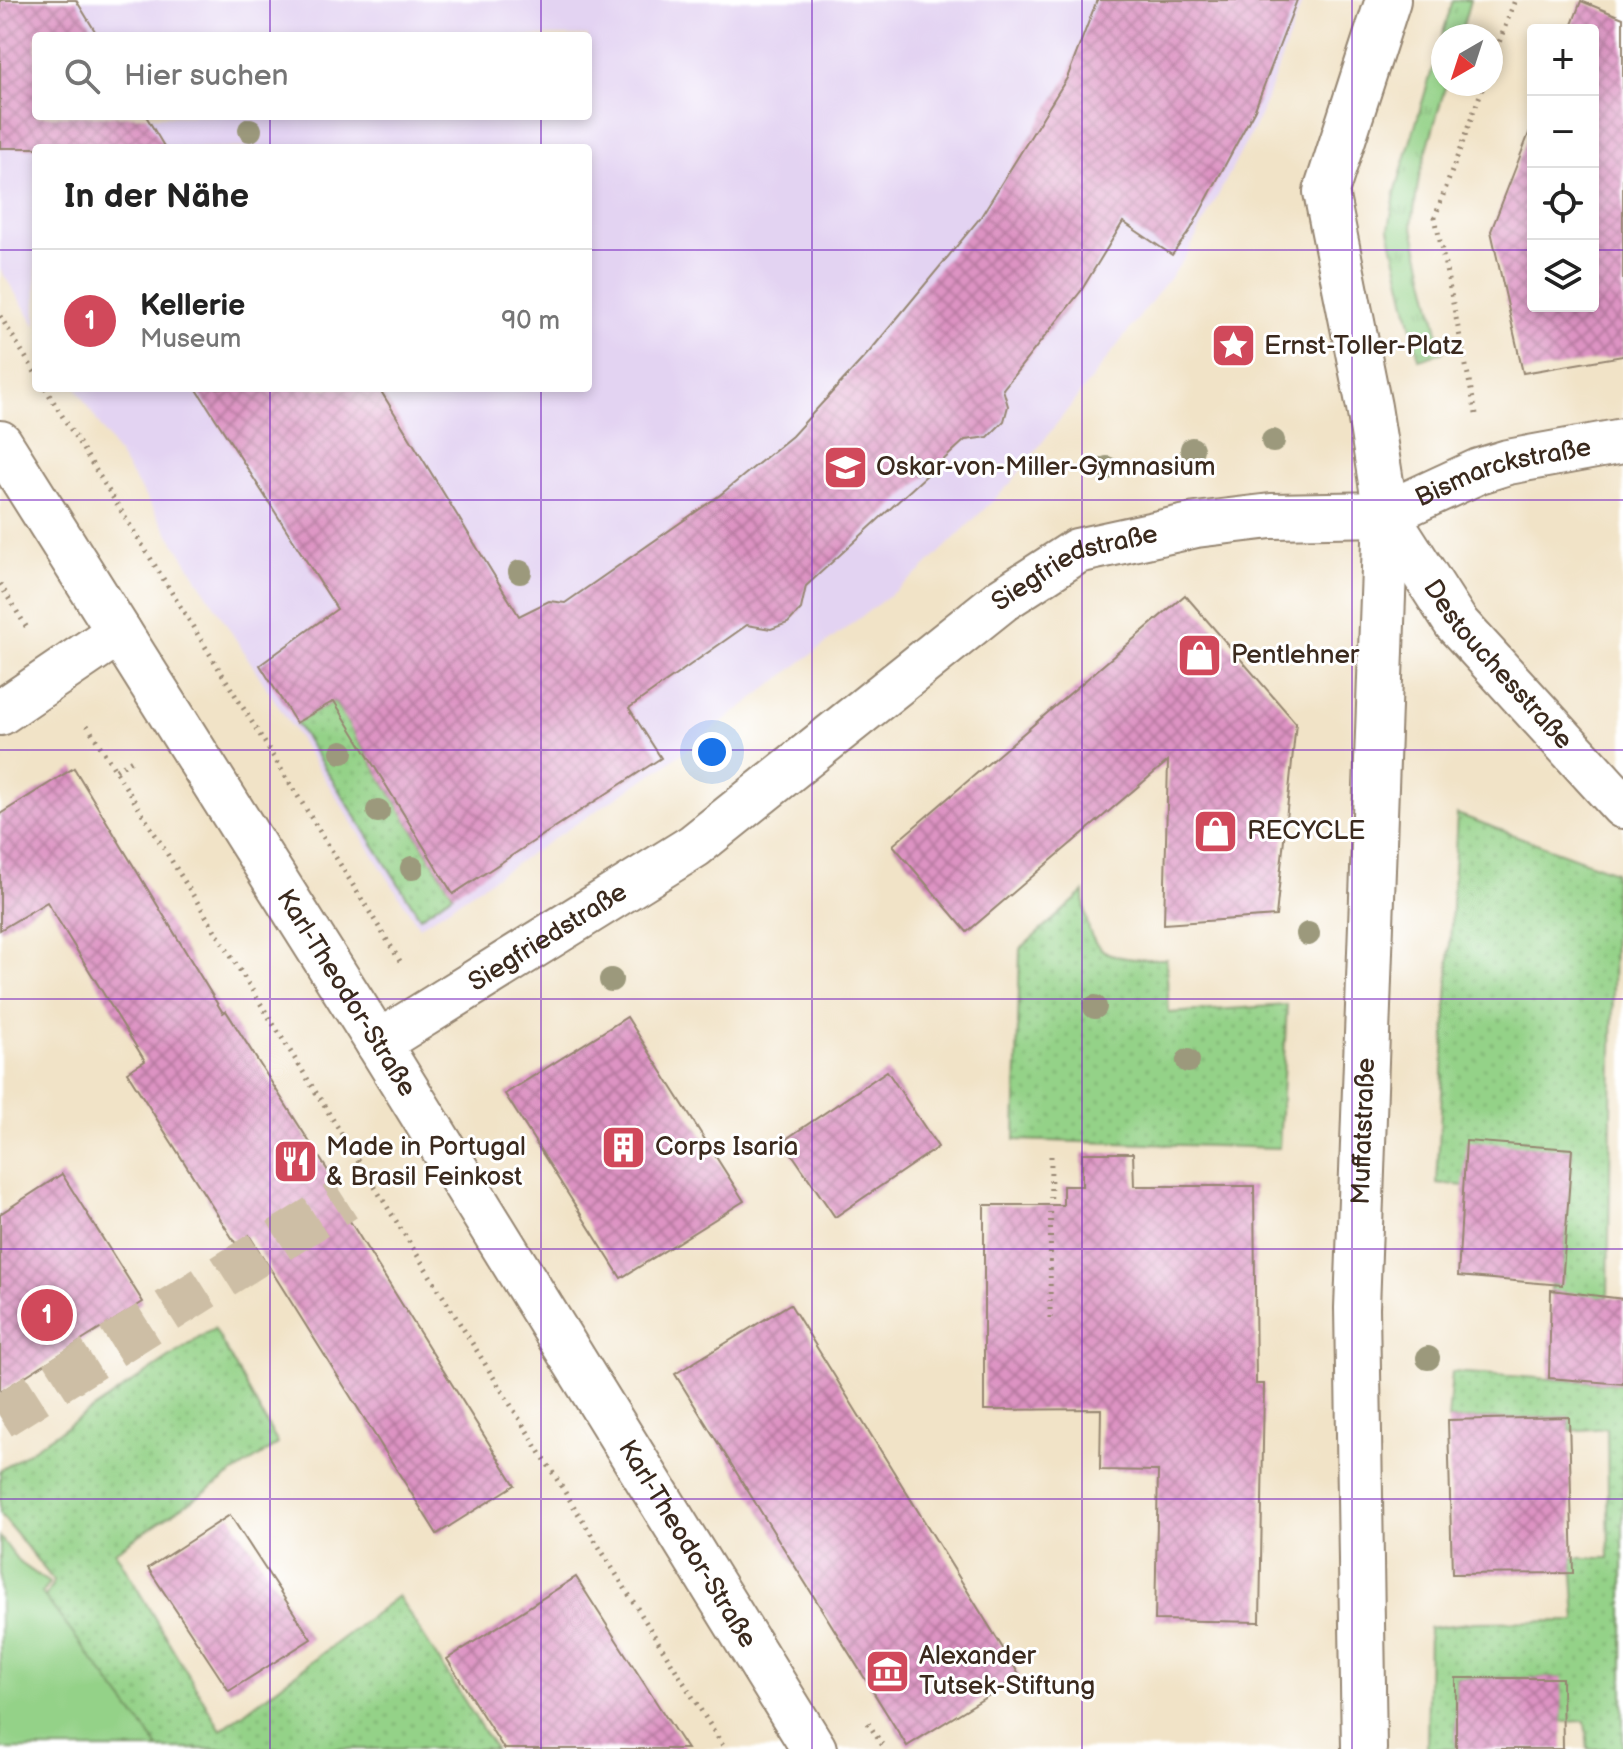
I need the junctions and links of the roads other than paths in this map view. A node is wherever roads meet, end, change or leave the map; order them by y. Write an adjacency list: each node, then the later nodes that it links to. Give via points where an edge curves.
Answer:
1 (1388, 0): 4 (street, via 1326,192)
2 (1623, 441): 4 (street, Bismarckstraße, via 1508,462)
3 (0, 443): 5 (street, Karl-Theodor-Straße)
4 (1386, 514): 7 (street, Destouchesstraße, via 1456,623); 8 (street, Siegfriedstraße, via 1211,523 1077,551 1003,599 694,846); 10 (street, Muffatstraße, via 1357,1308)
5 (119, 632): 6 (street); 8 (street, Karl-Theodor-Straße)
6 (0, 713)
7 (1623, 806)
8 (378, 1043): 9 (street, Karl-Theodor-Straße)
9 (814, 1749)
10 (1364, 1749)

